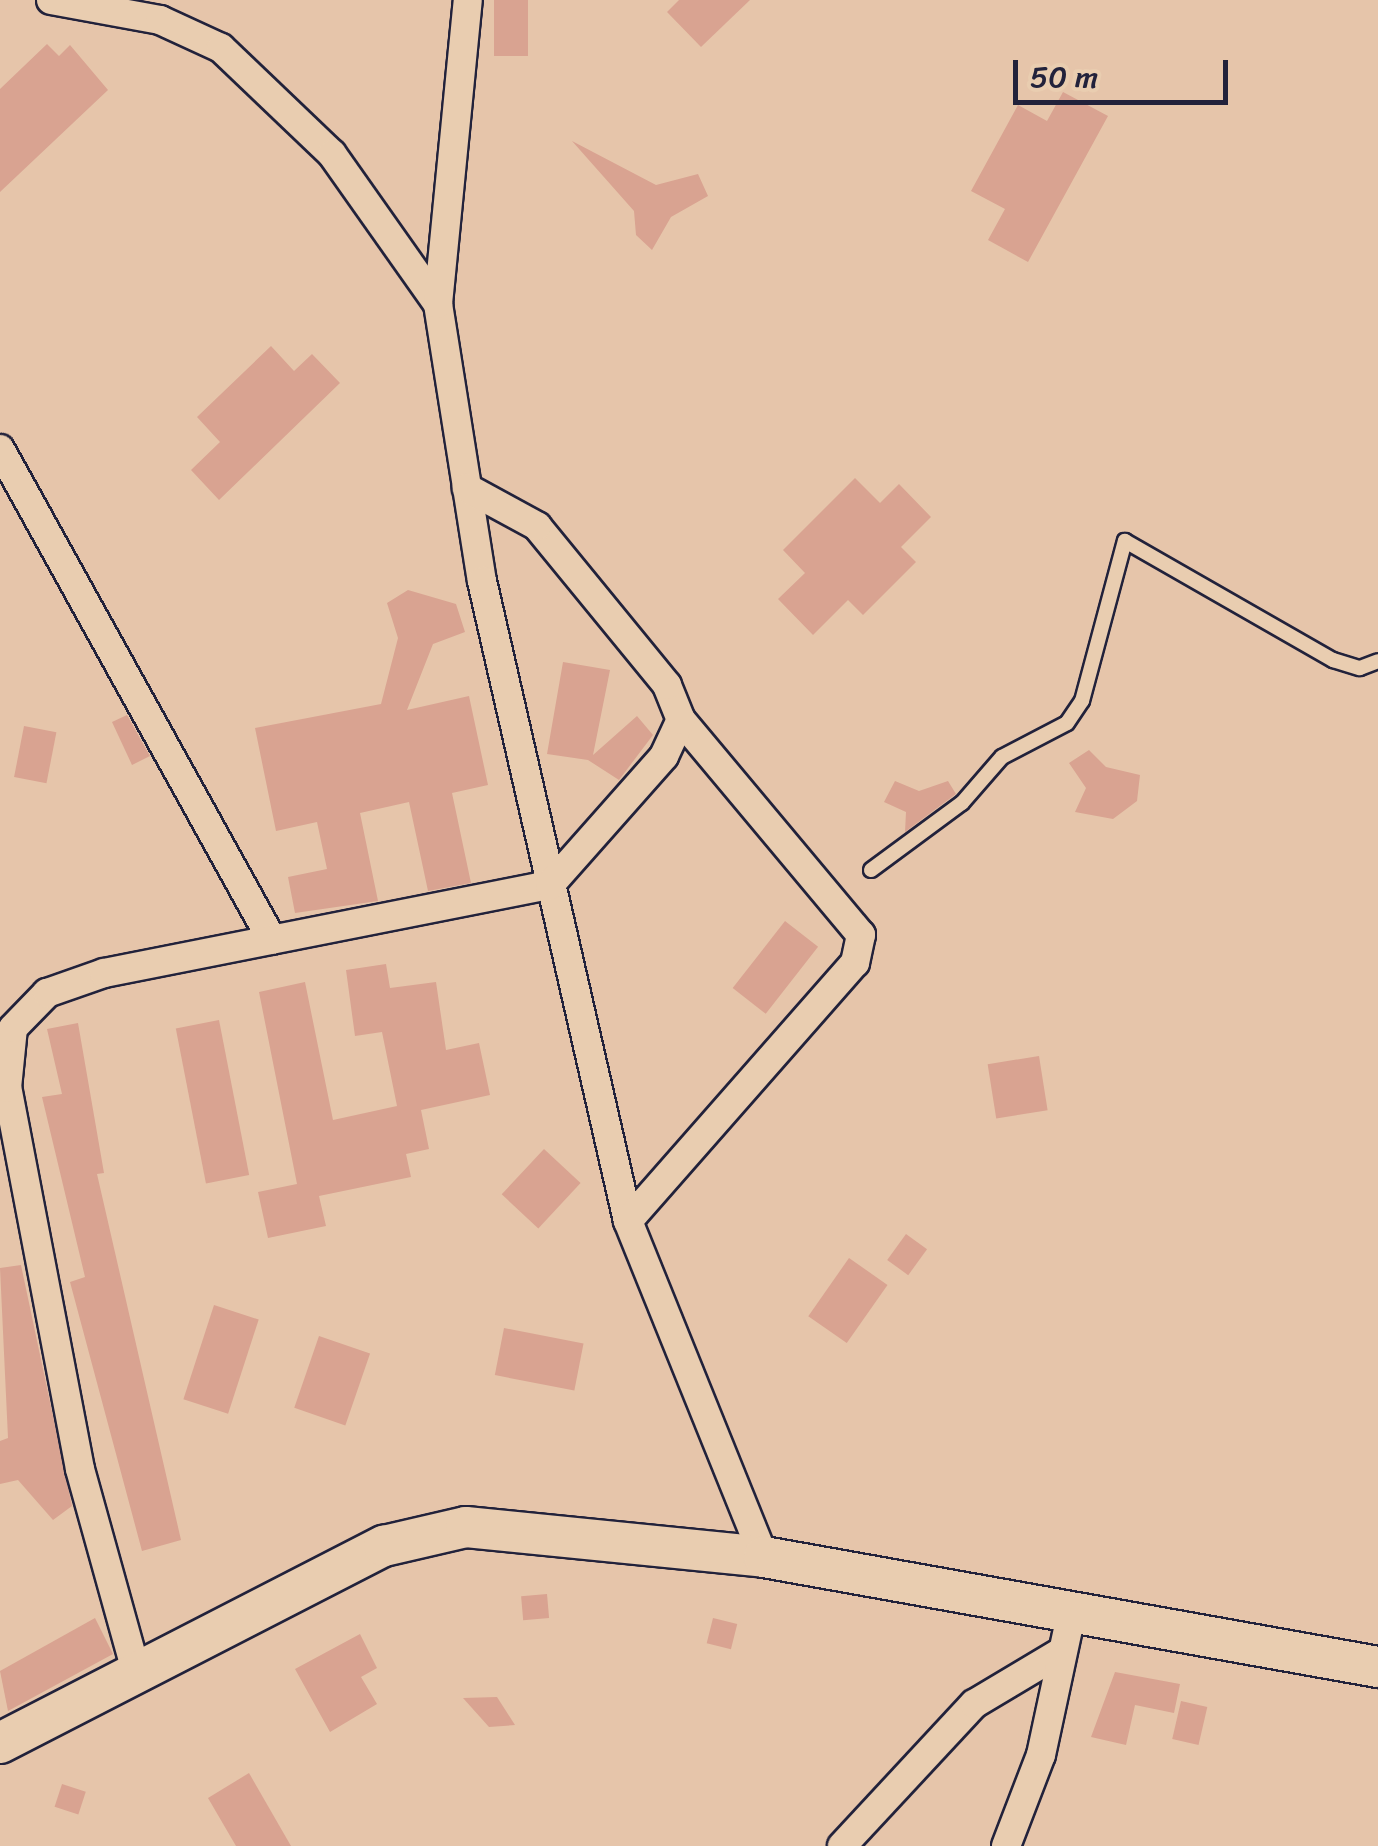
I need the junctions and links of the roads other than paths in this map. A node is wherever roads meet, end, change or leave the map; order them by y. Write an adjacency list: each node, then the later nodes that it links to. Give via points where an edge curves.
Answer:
1 (51, 0): 3 (street, via 160,20 221,48 332,154)
2 (468, 0): 3 (street)
3 (438, 304): 5 (street)
4 (0, 449): 10 (street)
5 (467, 488): 7 (street, via 537,526 667,685); 9 (street)
6 (1378, 661): 8 (lane, via 1360,668 1332,660 1125,541 1082,701 1067,723 1002,758 962,803)
7 (681, 720): 9 (street, via 664,756); 11 (street, via 860,935 855,963)
8 (871, 870)
9 (550, 885): 10 (street); 11 (street)
10 (272, 940): 16 (street, via 104,973 47,993 12,1028 6,1088 80,1469)
11 (628, 1221): 12 (street)
12 (764, 1556): 13 (street); 16 (street, via 466,1527 384,1546)
13 (1071, 1615): 14 (street); 15 (street)
14 (1058, 1654): 18 (street, via 974,1704); 19 (street, via 1041,1754)
15 (1378, 1668)
16 (136, 1671): 17 (street)
17 (0, 1743)
18 (842, 1846)
19 (1006, 1846)

